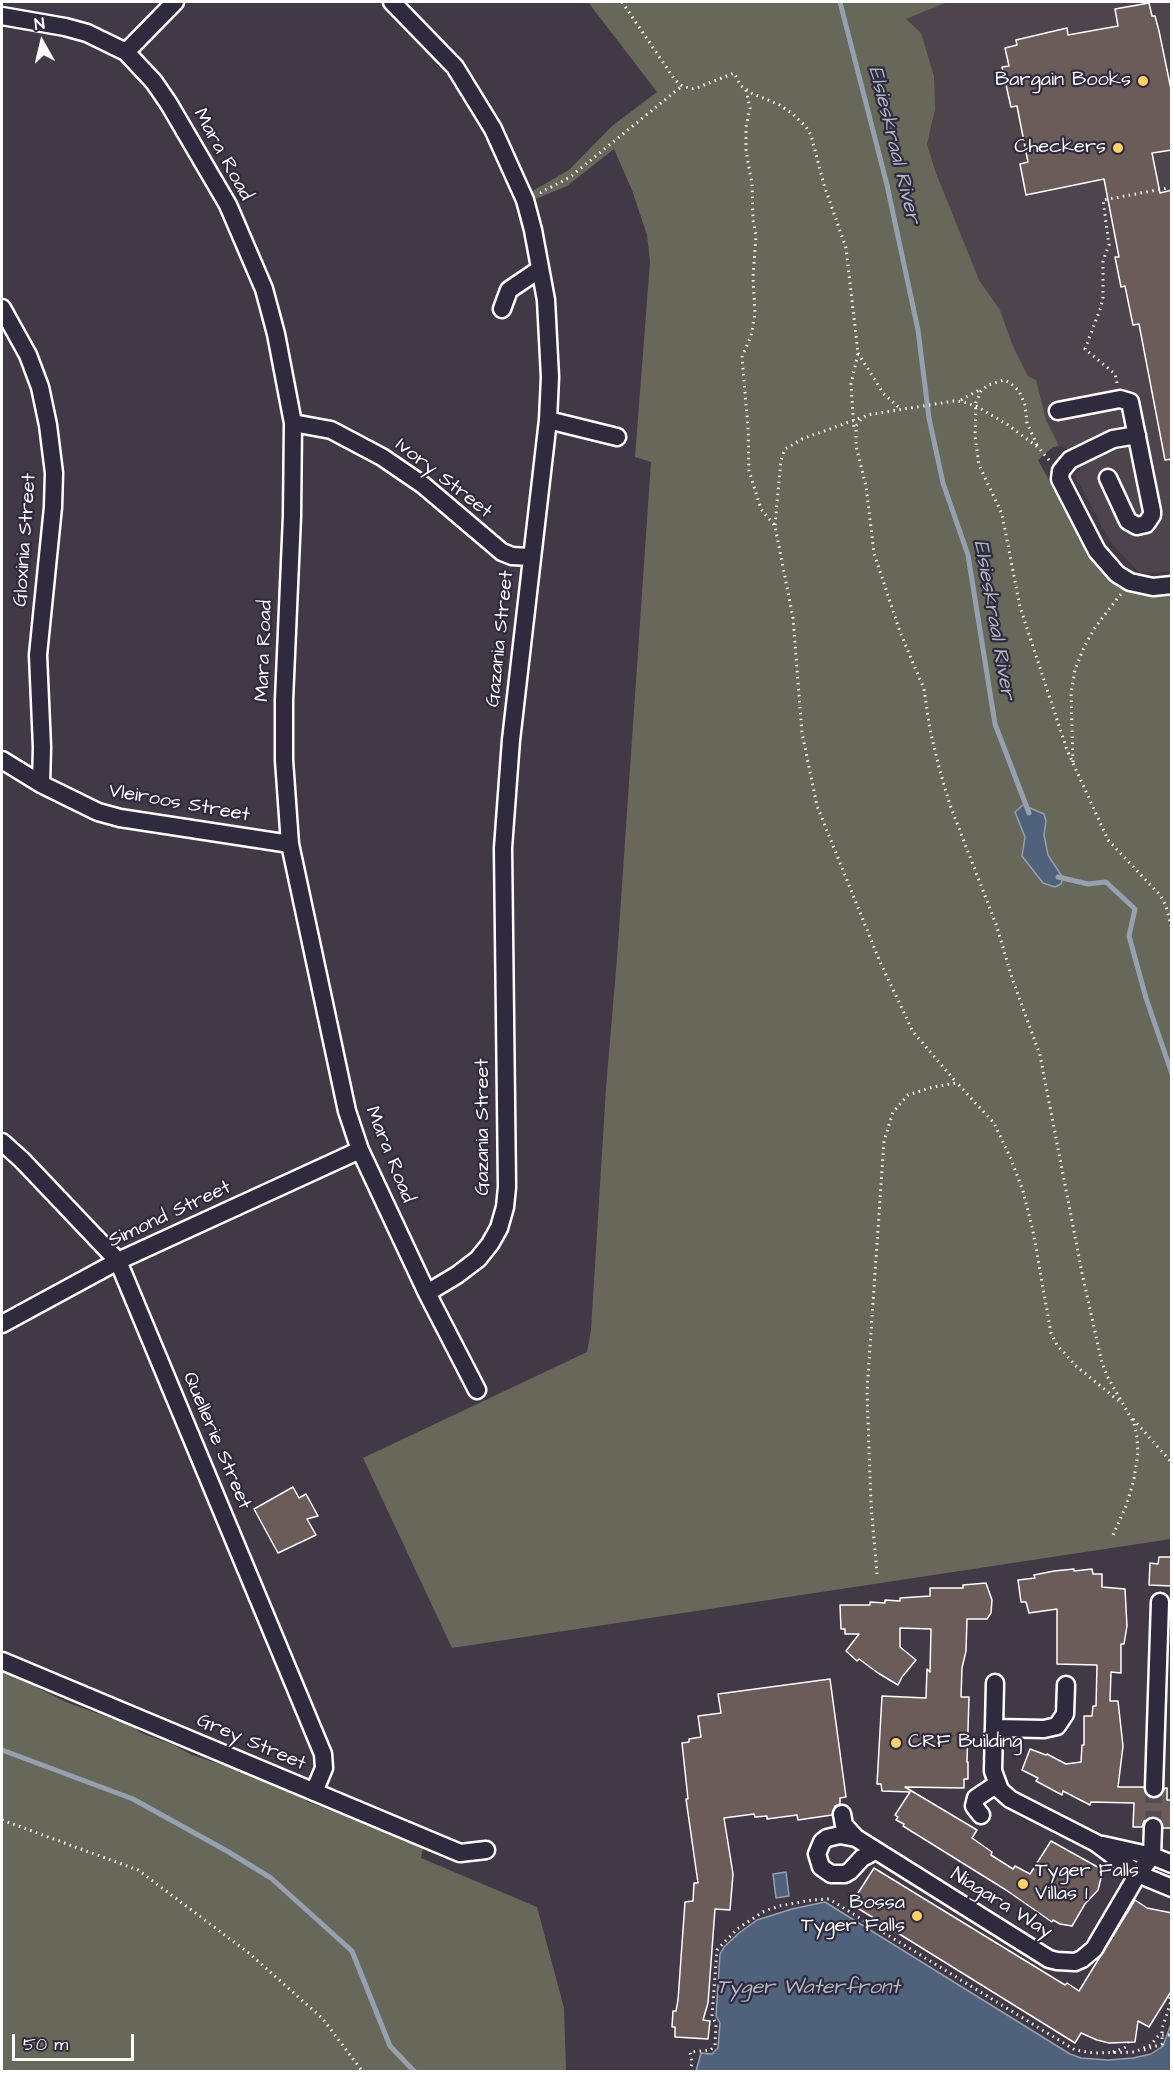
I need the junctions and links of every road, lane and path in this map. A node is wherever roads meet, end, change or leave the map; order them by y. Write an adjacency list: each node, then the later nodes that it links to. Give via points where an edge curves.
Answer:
1 (175, 2): 5 (street)
2 (392, 2): 9 (street, Gazania Street, via 455,67 493,129)
3 (622, 2): 6 (path)
4 (2, 16): 5 (street, Mara Road, via 87,33)
5 (126, 52): 23 (street, Mara Road, via 161,91 228,205 264,289)
6 (682, 86): 7 (path, via 691,89 735,73); 9 (path, via 570,177)
7 (746, 90): 13 (path, via 793,114 811,135 846,248); 30 (path, via 750,108 746,152 756,234 755,313 742,357 749,471 761,509)
8 (1168, 188): 15 (path, via 1103,200 1109,245 1103,261 1101,307 1086,349 1115,374)
9 (525, 200): 10 (street, Gazania Street)
10 (540, 269): 12 (street, via 509,290); 21 (street, Gazania Street, via 546,300)
11 (2, 308): 36 (street, Gloxinia Street, via 28,355 40,387 54,473 39,655)
12 (502, 309)
13 (858, 353): 18 (path, via 883,393 897,407); 22 (path, via 851,384)
14 (988, 385): 16 (path); 17 (path, via 978,395); 27 (path, via 1004,380 1019,392 1030,433)
15 (1120, 399): 19 (street); 24 (street, via 1130,402)
16 (957, 401): 17 (path); 18 (path)
17 (976, 406): 27 (path); 35 (path, via 979,465 1002,514 1020,607)
18 (905, 409): 20 (path)
19 (1058, 411)
20 (867, 416): 22 (path); 26 (path, via 856,426)
21 (548, 420): 25 (street); 31 (street, Gazania Street)
22 (853, 420): 26 (path); 30 (path, via 785,449)
23 (292, 423): 31 (street, Ivory Street, via 331,430 382,457 423,485 502,552); 37 (street, Mara Road, via 284,700)
24 (1137, 435): 28 (street, via 1152,511 1146,524 1137,526 1128,521); 29 (street, via 1113,440 1070,460 1061,471)
25 (617, 437)
26 (856, 439): 46 (path, via 874,553 924,689 930,730 950,805 1040,1055 1101,1359)
27 (1039, 448): 29 (path)
28 (1108, 478)
29 (1061, 483): 32 (street, via 1097,550 1117,574)
30 (775, 526): 39 (path, via 793,618 802,733 817,806 880,962 913,1032)
31 (531, 557): 43 (street, Gazania Street, via 503,848 505,1207 499,1228 478,1259)
32 (1130, 582): 33 (street, via 1153,587); 35 (path, via 1096,626 1076,670 1071,694)
33 (1172, 585)
34 (2, 760): 36 (street, Vleiroos Street)
35 (1073, 764): 38 (path, via 1108,840 1160,895)
36 (41, 784): 37 (street, Vleiroos Street, via 98,812 120,818)
37 (290, 844): 41 (street, Mara Road, via 348,1111)
38 (1172, 929)
39 (957, 1083): 46 (path, via 994,1123 1011,1159 1033,1231 1051,1333 1057,1345); 49 (path, via 908,1095 894,1112 884,1141 867,1391)
40 (2, 1142): 42 (street, Quellerie Street)
41 (360, 1150): 42 (street, Simond Street); 43 (street, Mara Road)
42 (118, 1261): 44 (street, Simond Street); 57 (street, Quellerie Street, via 323,1754 324,1768)
43 (427, 1293): 45 (street, Mara Road)
44 (2, 1324)
45 (477, 1390)
46 (1127, 1410): 47 (path); 48 (path, via 1138,1453 1127,1504)
47 (1172, 1463)
48 (1113, 1535)
49 (877, 1574)
50 (1160, 1602): 56 (street)
51 (2, 1661): 57 (street, Grey Street)
52 (995, 1683): 54 (street)
53 (1066, 1685): 54 (street, via 1065,1714 1057,1726)
54 (994, 1728): 55 (street, via 993,1771)
55 (997, 1784): 59 (street, via 976,1798 974,1806); 63 (street, via 1010,1799)
56 (1155, 1788)
57 (314, 1792): 64 (street, Grey Street, via 460,1852)
58 (842, 1814): 62 (street, Niagara Way, via 844,1825)
59 (981, 1815)
60 (2, 1820): 76 (path, via 138,1870 282,1982 322,2018)
61 (1153, 1827): 66 (street)
62 (856, 1839): 65 (street, Niagara Way); 65 (street, via 840,1835 827,1838 819,1848 821,1867 831,1875 844,1874)
63 (1096, 1843): 66 (street); 68 (street)
64 (486, 1850)
65 (875, 1851): 68 (street, Niagara Way, via 1049,1959 1066,1963 1082,1959 1094,1949)
66 (1152, 1856): 67 (street); 68 (street, Niagara Way)
67 (1172, 1864)
68 (1138, 1874): 69 (street)
69 (1172, 1888)
70 (1169, 1995): 71 (path)
71 (1163, 2035): 72 (path); 74 (path); 74 (path, via 1160,2046)
72 (1172, 2035)
73 (1128, 2043): 75 (path, via 1121,2050)
74 (1134, 2052): 75 (path)
75 (1106, 2054): 77 (path, via 1075,2049 829,1899 763,1912 737,1929 717,1950 712,2016 716,2024 715,2044 711,2050 690,2052)
76 (363, 2072)
77 (690, 2072)

